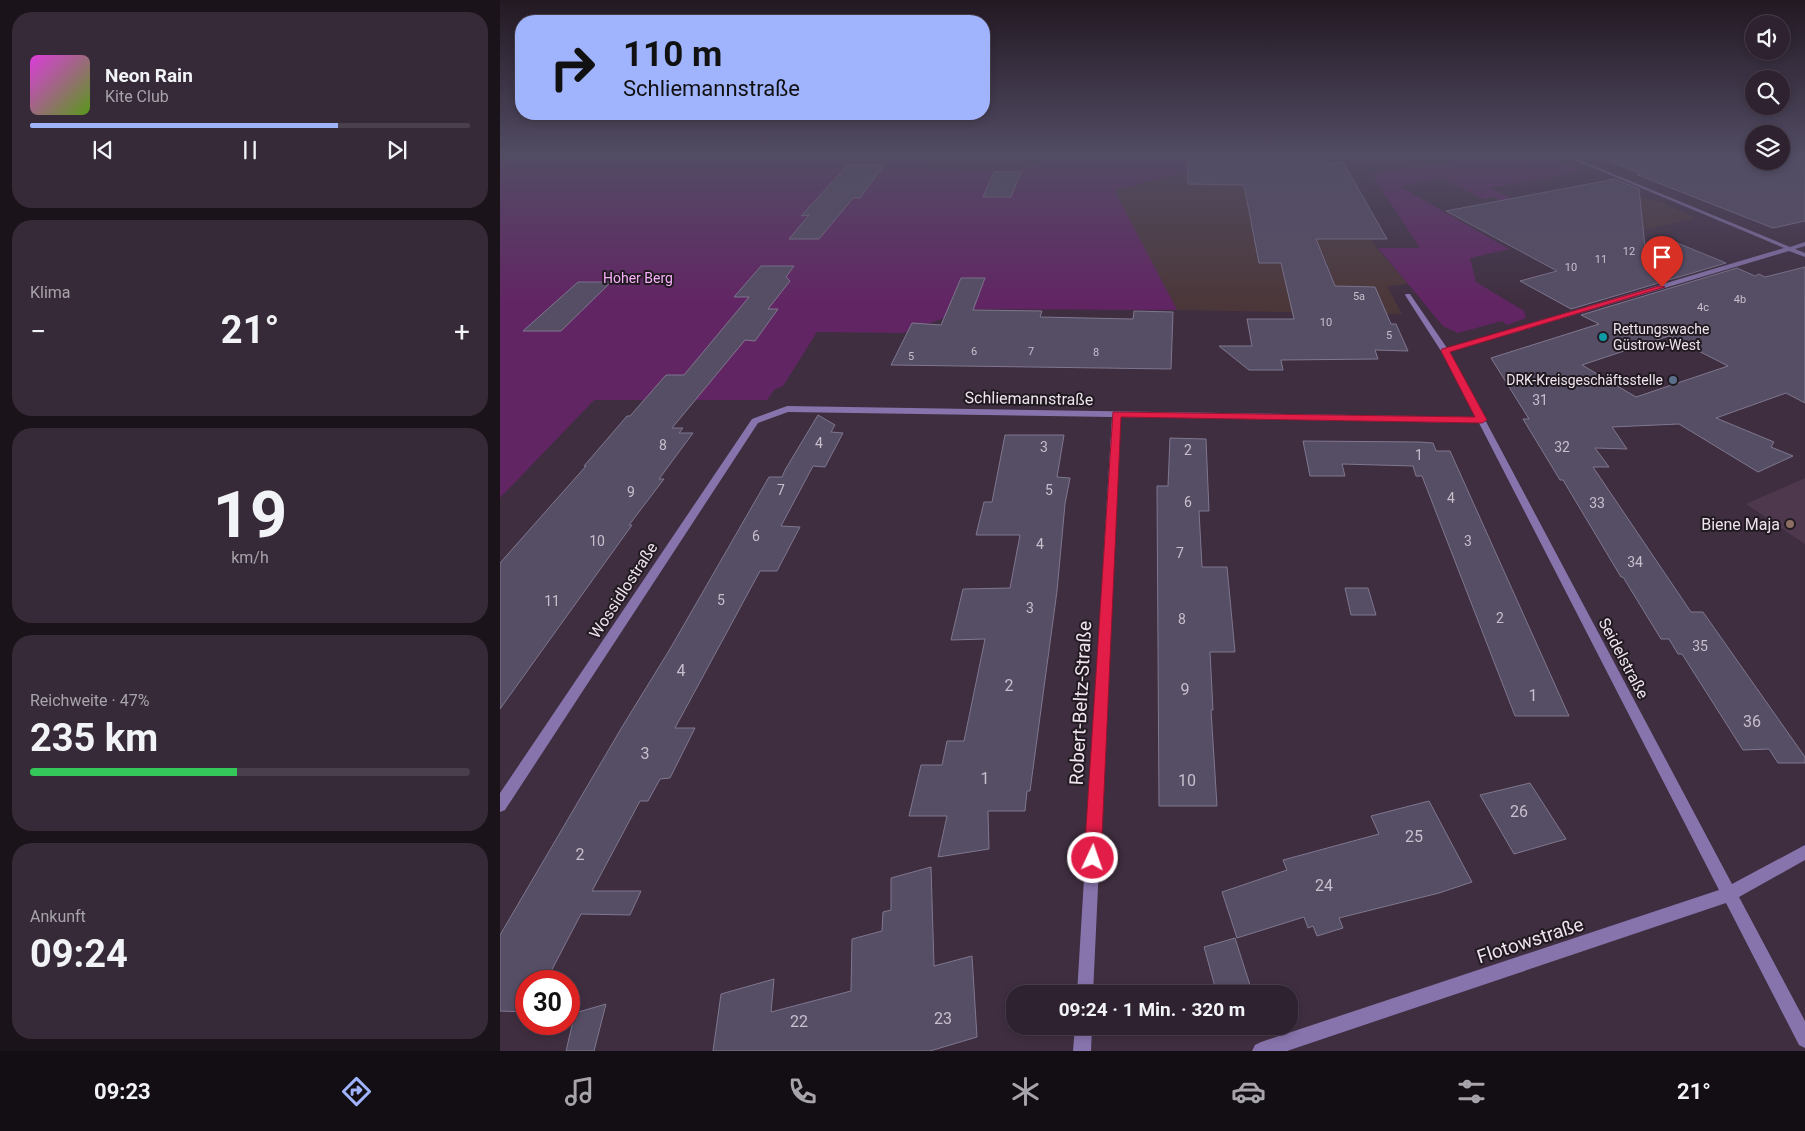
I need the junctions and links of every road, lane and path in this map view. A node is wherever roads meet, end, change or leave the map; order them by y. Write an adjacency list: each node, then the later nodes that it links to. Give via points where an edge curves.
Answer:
1 (1685, 205): 3 (street)
2 (1805, 244): 3 (street)
3 (1790, 249): 4 (street); 6 (street)
4 (1805, 256)
5 (1408, 295): 6 (street, Seidelstraße)
6 (1445, 351): 9 (street, Seidelstraße)
7 (786, 409): 8 (street, Schliemannstraße); 10 (street, Wossidlostraße, via 755,420)
8 (1116, 414): 9 (street, Schliemannstraße); 13 (street, Robert-Beltz-Straße)
9 (1482, 420): 12 (street, Seidelstraße)
10 (500, 805)
11 (1805, 852): 12 (street, Flotowstraße)
12 (1730, 894): 15 (street, Seidelstraße); 17 (street, Flotowstraße)
13 (1085, 985)
14 (1083, 1035): 16 (street)
15 (1805, 1039)
16 (1082, 1051)
17 (1261, 1051)

